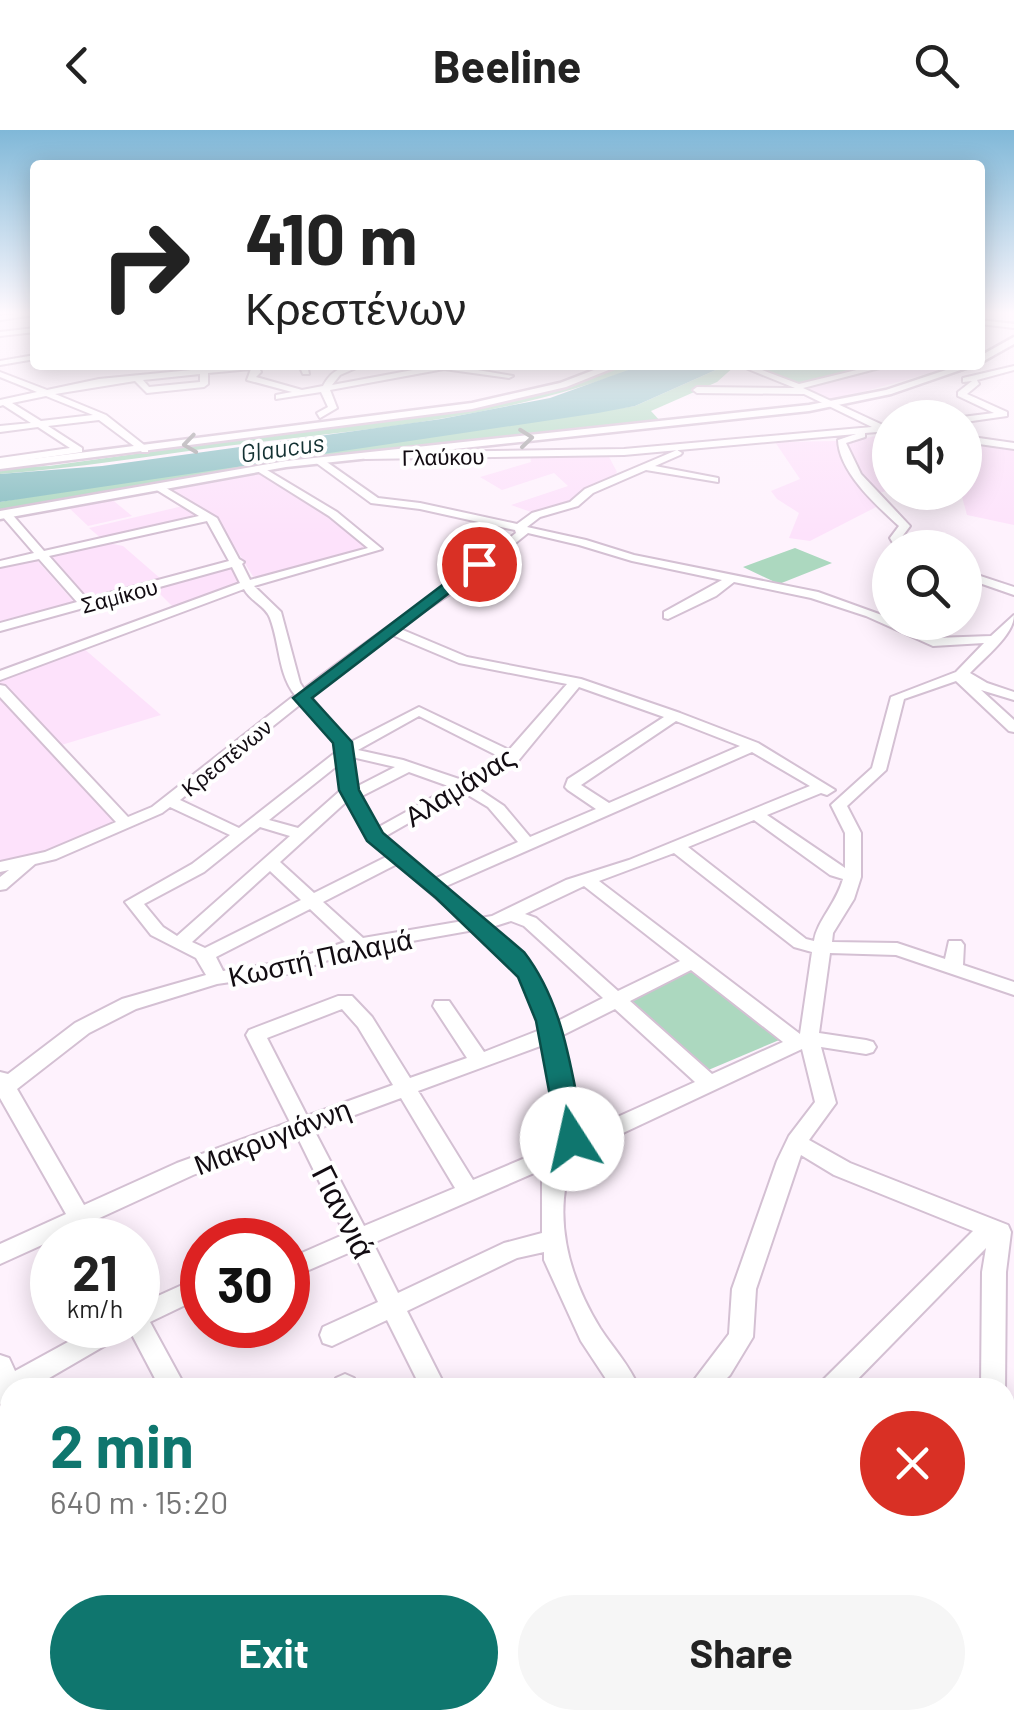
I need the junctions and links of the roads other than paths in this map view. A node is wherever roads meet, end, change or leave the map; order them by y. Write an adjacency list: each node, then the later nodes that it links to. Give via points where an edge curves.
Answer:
1 (33, 387): 16 (street)
2 (68, 387): 16 (street)
3 (144, 387): 4 (street)
4 (180, 387)
5 (280, 387): 17 (street)
6 (327, 387): 14 (street)
7 (343, 387): 14 (street)
8 (555, 387): 33 (main road, one-way to 33, via 426,413)
9 (795, 387): 13 (street)
10 (810, 387): 13 (street)
11 (908, 387): 20 (main road)
12 (970, 387): 21 (street, via 961,394)
13 (801, 389): 15 (street); 20 (street)
14 (326, 390): 17 (street); 22 (street, via 334,408)
15 (697, 390)
16 (48, 392): 19 (street); 23 (street)
17 (302, 393): 18 (street)
18 (280, 397)
19 (2, 402): 26 (street)
20 (836, 404): 25 (street); 34 (main road, one-way to 20)
21 (1009, 413): 24 (street)
22 (320, 415)
23 (102, 417): 26 (street); 33 (street)
24 (982, 417)
25 (872, 422)
26 (39, 424): 27 (street); 36 (street, via 79,450)
27 (0, 429)
28 (872, 430): 34 (street, Γλαύκου, via 624,452)
29 (872, 433): 30 (street, Κρεστένων)
30 (845, 440): 37 (street, Κρεστένων, via 694,449); 43 (street, via 840,444 853,468)
31 (982, 442): 32 (street)
32 (1014, 446)
33 (145, 450): 36 (main road)
34 (360, 455): 35 (main road, Γλαύκου)
35 (318, 460): 38 (main road, Γλαύκου); 44 (street, via 371,500)
36 (0, 464)
37 (644, 467): 39 (street); 44 (street, Κρεστένων, via 572,505 536,515)
38 (259, 468): 40 (main road, Γλαύκου); 50 (street, via 376,548)
39 (714, 480)
40 (156, 486): 41 (main road, Γλαύκου); 42 (street)
41 (3, 514): 45 (street)
42 (209, 517): 45 (street); 46 (street)
43 (904, 530)
44 (522, 532): 48 (street); 56 (street, Κρεστένων)
45 (41, 554): 47 (street); 52 (street)
46 (238, 562): 50 (street); 52 (street, Σαμίκου)
47 (0, 564)
48 (734, 577): 53 (street); 57 (street, via 852,606 935,642)
49 (982, 580): 51 (street)
50 (249, 584): 59 (street); 63 (street, via 275,612 290,679)
51 (1014, 591)
52 (85, 604): 55 (street, Σαμίκου)
53 (668, 615)
54 (1014, 619): 57 (street)
55 (0, 626)
56 (389, 629): 60 (street, via 464,660); 63 (street, Κρεστένων)
57 (1006, 638): 58 (street)
58 (961, 674): 62 (street); 65 (street); 75 (street, via 898,697 879,770)
59 (0, 676)
60 (576, 682): 66 (street); 70 (street, Αλαμάνας)
61 (0, 689): 80 (street)
62 (1014, 696)
63 (302, 698): 69 (street); 76 (street, Κρεστένων)
64 (1014, 705): 65 (street)
65 (998, 714): 67 (street)
66 (675, 716): 68 (street); 77 (street, via 573,782)
67 (1014, 728)
68 (753, 746): 72 (street); 77 (street)
69 (345, 752): 70 (street, via 418,711); 71 (street); 74 (street); 79 (street)
70 (512, 758): 73 (street, Αλαμάνας)
71 (407, 767): 73 (street); 74 (street)
72 (821, 787): 75 (street); 78 (street, Κωστή Παλαμά)
73 (465, 788): 83 (street, Αλαμάνας); 84 (street, via 495,806)
74 (350, 793): 81 (street); 83 (street)
75 (842, 800): 90 (street, via 840,810 853,833)
76 (170, 801): 80 (street, Κρεστένων); 82 (street)
77 (607, 808): 84 (street)
78 (756, 814): 85 (street, Κωστή Παλαμά); 90 (street)
79 (259, 822): 81 (street); 82 (street)
80 (126, 824): 87 (street, Κρεστένων)
81 (301, 834): 88 (street)
82 (242, 835): 97 (street, via 134,902 160,934)
83 (374, 836): 86 (street)
84 (529, 846): 92 (street)
85 (676, 846): 91 (street, Κωστή Παλαμά); 100 (street, via 789,936)
86 (399, 857): 92 (street); 94 (street)
87 (30, 861): 89 (street, Κρεστένων); 93 (street)
88 (271, 863): 94 (street); 97 (street)
89 (0, 867)
90 (852, 877): 100 (street)
91 (586, 879): 95 (street, Κωστή Παλαμά); 102 (street)
92 (434, 884): 96 (street)
93 (0, 885)
94 (314, 900): 99 (street); 101 (street)
95 (511, 914): 96 (street, Κωστή Παλαμά); 106 (street, via 530,922)
96 (478, 926): 99 (street, Κωστή Παλαμά); 108 (street, via 525,968)
97 (180, 943): 101 (street)
98 (955, 944): 103 (street)
99 (359, 945): 104 (street, Κωστή Παλαμά, via 292,967)
100 (821, 947): 103 (street, via 893,948); 109 (street)
101 (206, 955): 104 (street)
102 (694, 961): 106 (street, Μακρυγιάννη); 109 (street)
103 (954, 968): 105 (street)
104 (216, 978): 113 (street, Κωστή Παλαμά, via 106,1014)
105 (1014, 989)
106 (618, 1000): 108 (street, Μακρυγιάννη); 112 (street)
107 (442, 1006): 111 (street)
108 (551, 1034): 111 (street, Μακρυγιάννη); 117 (street, via 572,1132)
109 (803, 1040): 110 (street); 112 (street); 116 (street, via 826,1103)
110 (866, 1047)
111 (480, 1061): 114 (street, Μακρυγιάννη)
112 (708, 1082): 117 (street)
113 (2, 1085): 119 (street)
114 (403, 1087): 115 (street, Μακρυγιάννη); 115 (street, Γιαννιά, via 366,1022 345,1002 256,1035); 118 (street)
115 (301, 1127): 119 (street, Μακρυγιάννη); 121 (street, Γιαννιά)
116 (796, 1142): 120 (street, via 842,1169); 133 (street, via 748,1277 742,1334)
117 (567, 1149): 118 (street); 122 (street, via 553,1181)
118 (469, 1192): 121 (street)
119 (78, 1216): 123 (street, Μακρυγιάννη)
120 (995, 1230): 134 (street); 135 (street)
121 (361, 1240): 124 (street); 125 (street, Γιαννιά)
122 (553, 1240): 125 (street, via 512,1250); 132 (street, via 576,1308)
123 (0, 1254)
124 (310, 1261)
125 (393, 1307): 126 (street); 131 (street, Γιαννιά)
126 (332, 1334)
127 (80, 1348): 129 (street)
128 (153, 1348): 130 (street)
129 (28, 1378)
130 (169, 1378)
131 (429, 1378)
132 (620, 1378)
133 (710, 1378)
134 (842, 1378)
135 (994, 1378)

